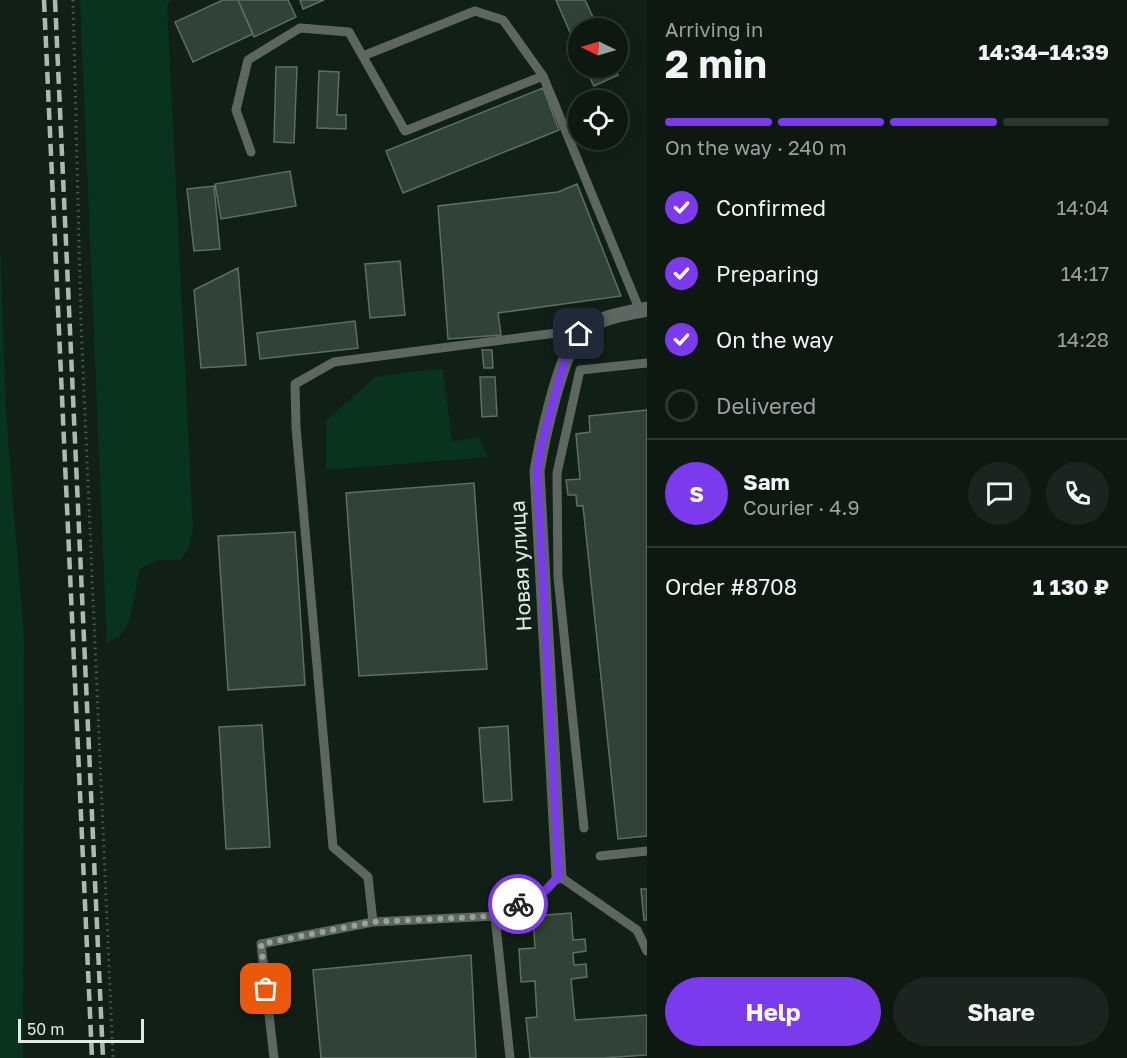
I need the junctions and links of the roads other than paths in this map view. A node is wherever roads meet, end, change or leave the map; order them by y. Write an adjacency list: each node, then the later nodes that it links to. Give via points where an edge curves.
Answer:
1 (363, 56): 2 (lane, via 475,11 503,20); 2 (lane, via 405,131); 3 (lane, via 349,32 300,28 248,60 236,110)
2 (543, 76): 4 (lane)
3 (251, 152)
4 (644, 310): 5 (street, via 600,320)
5 (579, 334): 10 (street, Новая улица, via 567,352 537,471); 12 (lane, via 564,332 334,362 295,384 333,847 368,877)
6 (647, 363): 7 (lane, via 580,370 557,473 558,577)
7 (584, 828)
8 (647, 851): 9 (lane)
9 (600, 856)
10 (559, 876): 11 (lane, via 546,890); 13 (lane, via 637,930)
11 (495, 916): 12 (lane); 15 (lane)
12 (373, 922): 14 (lane, via 261,944)
13 (647, 951)
14 (274, 1058)
15 (510, 1058)

